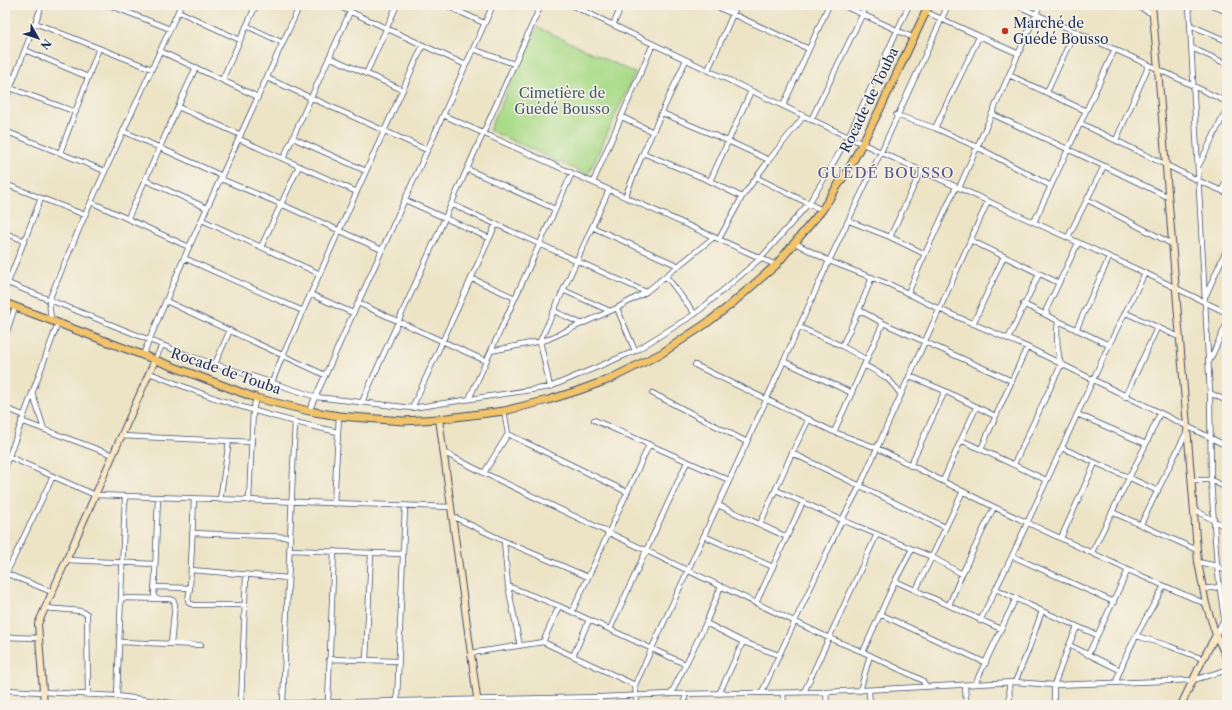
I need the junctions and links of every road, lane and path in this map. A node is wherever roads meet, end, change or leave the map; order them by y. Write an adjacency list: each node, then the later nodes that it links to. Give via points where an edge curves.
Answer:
1 (42, 5): 35 (street)
2 (109, 5): 41 (street)
3 (181, 5): 27 (street)
4 (256, 5): 39 (street)
5 (300, 5): 48 (street)
6 (336, 5): 28 (street)
7 (397, 5): 40 (street)
8 (445, 5): 36 (street)
9 (493, 5): 36 (street)
10 (541, 5): 61 (street)
11 (571, 5): 37 (street)
12 (622, 5): 37 (street)
13 (712, 5): 30 (street)
14 (737, 5): 30 (street)
15 (829, 5): 54 (street)
16 (842, 5): 31 (street)
17 (867, 5): 31 (street)
18 (909, 5): 42 (street)
19 (948, 5): 34 (street)
20 (1016, 5): 32 (street)
21 (1040, 5): 32 (street)
22 (1134, 5): 33 (street)
23 (1152, 5): 33 (main road)
24 (1189, 5): 38 (street)
25 (1212, 5): 29 (street)
26 (927, 8): 34 (street); 45 (main road, Rocade de Touba)
27 (178, 12): 41 (street); 46 (street)
28 (350, 12): 40 (street); 59 (street)
29 (1227, 12)
30 (733, 14): 54 (street); 68 (street)
31 (863, 14): 42 (street); 96 (street)
32 (1036, 14): 43 (street); 58 (street)
33 (1153, 14): 67 (main road)
34 (942, 19): 44 (street); 93 (street)
35 (35, 23): 51 (street); 56 (street)
36 (484, 23): 52 (street)
37 (613, 25): 49 (street)
38 (1190, 25): 47 (street); 53 (street)
39 (247, 26): 46 (street); 48 (street)
40 (386, 28): 50 (street); 70 (street)
41 (170, 29): 57 (street)
42 (897, 30): 45 (street); 105 (street)
43 (1075, 31): 55 (street); 80 (street)
44 (979, 37): 58 (street); 98 (street)
45 (914, 38): 109 (main road, Rocade de Touba)
46 (240, 40): 75 (street)
47 (1227, 41)
48 (283, 43): 74 (street)
49 (653, 44): 60 (street); 95 (street)
50 (423, 46): 63 (street); 78 (street)
51 (99, 48): 66 (street); 72 (street)
52 (473, 48): 61 (street); 63 (street)
53 (1192, 48): 62 (street); 76 (street)
54 (809, 49): 85 (street)
55 (1115, 49): 64 (street); 88 (street)
56 (25, 50): 72 (street); 73 (street)
57 (160, 51): 65 (street); 66 (street)
58 (1018, 54): 71 (street)
59 (329, 57): 70 (street); 82 (street)
60 (686, 60): 68 (street); 90 (street)
61 (514, 64): 103 (street)
62 (1227, 64)
63 (466, 65): 92 (street)
64 (1149, 65): 67 (street); 107 (street)
65 (196, 67): 75 (street); 86 (street)
66 (152, 69): 100 (street)
67 (1158, 69): 76 (street); 119 (main road)
68 (708, 70): 79 (street)
69 (5, 74): 73 (street)
70 (366, 74): 78 (street)
71 (1009, 75): 80 (street); 91 (street)
72 (88, 77): 89 (street)
73 (14, 78): 77 (street)
74 (267, 78): 81 (street); 82 (street)
75 (222, 80): 81 (street)
76 (1194, 86): 84 (street); 122 (street)
77 (10, 88): 83 (street); 89 (street)
78 (403, 90): 101 (street)
79 (752, 91): 85 (street); 108 (street)
80 (1047, 92): 88 (street)
81 (258, 97): 104 (street)
82 (311, 98): 101 (street); 106 (street)
83 (5, 102)
84 (1227, 102)
85 (783, 106): 94 (street)
86 (178, 107): 104 (street); 110 (street)
87 (1227, 109): 122 (street)
88 (1086, 111): 97 (street)
89 (76, 112): 115 (street)
90 (662, 113): 102 (street); 108 (street)
91 (992, 114): 111 (street); 112 (street)
92 (443, 115): 103 (street); 113 (street)
93 (896, 115): 98 (street); 114 (street)
94 (804, 116): 96 (street); 118 (street)
95 (622, 117): 102 (street); 134 (street)
96 (811, 120): 105 (street)
97 (1080, 123): 107 (street); 112 (street)
98 (935, 128): 111 (street)
99 (5, 131): 115 (street)
100 (123, 131): 110 (street); 124 (street)
101 (385, 131): 113 (street); 125 (street)
102 (653, 132): 116 (street)
103 (483, 133): 123 (street); 127 (street)
104 (240, 137): 117 (street); 128 (street)
105 (848, 137): 109 (street); 150 (street)
106 (293, 138): 117 (street); 125 (street)
107 (1116, 140): 119 (street)
108 (728, 141): 118 (street); 132 (street)
109 (862, 144): 114 (street); 155 (main road, Rocade de Touba)
110 (160, 147): 128 (street); 130 (street)
111 (977, 148): 136 (street); 137 (street)
112 (1068, 149): 121 (street); 136 (street)
113 (427, 150): 146 (street)
114 (880, 152): 126 (street); 160 (street)
115 (60, 153): 124 (street)
116 (643, 153): 132 (street); 143 (street)
117 (283, 159): 120 (street)
118 (769, 160): 129 (street)
119 (1166, 164): 133 (street); 144 (main road)
120 (299, 166): 140 (street); 151 (street)
121 (1104, 166): 144 (street); 147 (street)
122 (1198, 166): 133 (street)
123 (467, 169): 152 (street); 154 (street)
124 (105, 171): 149 (street)
125 (366, 171): 140 (street)
126 (921, 171): 137 (street); 166 (street)
127 (572, 173): 134 (street); 154 (street)
128 (221, 177): 151 (street); 153 (street)
129 (756, 178): 142 (street); 150 (street)
130 (145, 180): 153 (street); 157 (street)
131 (1227, 180): 139 (street)
132 (710, 181): 142 (street)
133 (1199, 181): 139 (street); 203 (street)
134 (593, 182): 138 (street)
135 (5, 184): 145 (street)
136 (1051, 186): 161 (street)
137 (958, 188): 148 (street); 180 (street)
138 (609, 190): 143 (street); 163 (street)
139 (1222, 190): 141 (street)
140 (357, 192): 164 (street)
141 (1227, 193)
142 (742, 196): 168 (street)
143 (625, 197): 168 (street)
144 (1168, 197): 175 (main road)
145 (41, 198): 156 (street); 171 (street)
146 (404, 200): 158 (street); 179 (street)
147 (1088, 200): 169 (street); 175 (street)
148 (988, 201): 161 (street); 170 (street)
149 (91, 202): 156 (street); 157 (street)
150 (809, 203): 155 (street); 183 (street)
151 (281, 204): 164 (street); 177 (street)
152 (451, 204): 158 (street); 162 (street)
153 (207, 208): 159 (street)
154 (555, 209): 174 (street)
155 (822, 210): 172 (main road, Rocade de Touba)
156 (85, 215): 205 (street)
157 (128, 218): 176 (street)
158 (445, 218): 167 (street); 223 (street)
159 (202, 220): 176 (street); 177 (street)
160 (849, 220): 166 (street); 186 (street)
161 (1034, 222): 169 (street)
162 (496, 224): 167 (street); 174 (street)
163 (592, 227): 185 (street); 188 (street)
164 (339, 230): 179 (street); 190 (street)
165 (5, 233): 171 (street)
166 (890, 237): 180 (street)
167 (490, 238): 194 (street)
168 (716, 238): 183 (street); 188 (street)
169 (1068, 238): 173 (street)
170 (970, 240): 181 (street); 213 (street)
171 (25, 241): 195 (street)
172 (795, 243): 186 (street); 187 (main road, Rocade de Touba)
173 (1078, 243): 184 (street); 196 (street)
174 (539, 244): 185 (street); 204 (street)
175 (1172, 244): 197 (main road)
176 (189, 247): 182 (street)
177 (261, 247): 190 (street)
178 (1227, 248): 203 (street)
179 (382, 250): 209 (street)
180 (925, 254): 201 (street)
181 (1004, 256): 191 (street); 228 (street)
182 (184, 258): 206 (street); 215 (street)
183 (761, 258): 187 (street); 221 (street)
184 (1109, 258): 189 (street); 233 (street)
185 (576, 261): 199 (street); 200 (street)
186 (829, 261): 193 (street); 230 (street)
187 (776, 265): 284 (main road, Rocade de Touba, via 707,323 662,352 610,379 548,400)
188 (679, 266): 192 (street)
189 (1145, 273): 197 (street); 219 (street)
190 (320, 274): 202 (street)
191 (1039, 274): 196 (street); 210 (street)
192 (666, 276): 200 (street); 221 (street)
193 (872, 277): 201 (street); 214 (street)
194 (471, 278): 204 (street); 238 (street)
195 (6, 282): 198 (street); 205 (street)
196 (1059, 283): 222 (street, via 1046,310)
197 (1176, 289): 207 (street); 235 (main road)
198 (5, 290)
199 (563, 290): 216 (street); 217 (street)
200 (646, 292): 212 (street)
201 (908, 293): 213 (street)
202 (310, 294): 215 (street); 218 (street)
203 (1205, 296): 207 (street)
204 (515, 298): 245 (street)
205 (49, 300): 225 (street); 237 (street)
206 (166, 300): 232 (street); 237 (street)
207 (1205, 302): 220 (street); 254 (street)
208 (5, 303): 211 (main road, Rocade de Touba)
209 (358, 303): 218 (street); 223 (street)
210 (1024, 304): 222 (street); 236 (street)
211 (16, 307): 225 (main road, Rocade de Touba); 234 (street)
212 (617, 308): 217 (street); 246 (street)
213 (939, 309): 228 (street); 240 (street)
214 (859, 310): 226 (street); 243 (street)
215 (303, 311): 247 (street)
216 (554, 311): 227 (street); 239 (street)
217 (610, 311): 227 (street)
218 (353, 313): 259 (street)
219 (1126, 313): 231 (street); 242 (street)
220 (1227, 313)
221 (695, 314): 246 (street)
222 (1047, 314): 224 (street)
223 (398, 321): 238 (street); 278 (street)
224 (1058, 321): 233 (street); 257 (street, via 1057,351)
225 (54, 322): 248 (main road, Rocade de Touba); 266 (street)
226 (883, 323): 240 (street); 250 (street)
227 (582, 324): 239 (street)
228 (973, 324): 236 (street)
229 (1227, 324): 254 (street)
230 (800, 327): 243 (street); 252 (street)
231 (1157, 328): 235 (street); 273 (street)
232 (230, 330): 247 (street); 253 (street)
233 (1076, 330): 242 (street)
234 (5, 337)
235 (1179, 337): 294 (main road)
236 (1008, 339): 244 (street)
237 (149, 340): 241 (street); 248 (street)
238 (443, 341): 251 (street); 280 (street)
239 (540, 341): 245 (street); 264 (street)
240 (925, 342): 260 (street); 262 (street)
241 (162, 345): 249 (street); 253 (street)
242 (1109, 345): 261 (street)
243 (842, 346): 250 (street)
244 (1027, 348): 257 (street); 262 (street)
245 (491, 351): 251 (street)
246 (635, 352): 264 (street)
247 (283, 354): 259 (street); 263 (street)
248 (143, 355): 249 (main road, Rocade de Touba)
249 (155, 360): 258 (main road); 274 (main road, Rocade de Touba)
250 (867, 360): 256 (street)
251 (486, 361): 275 (street)
252 (783, 361): 268 (street); 276 (street)
253 (215, 364): 263 (street)
254 (1208, 364): 269 (street)
255 (695, 365): 276 (street)
256 (864, 365): 268 (street); 271 (street, via 893,382)
257 (1061, 365): 261 (street); 317 (street)
258 (149, 373): 282 (street); 299 (main road)
259 (325, 374): 272 (street)
260 (910, 376): 265 (street); 271 (street)
261 (1093, 380): 273 (street); 286 (street)
262 (1012, 381): 288 (street)
263 (272, 382): 272 (street)
264 (550, 387): 275 (street)
265 (945, 391): 281 (street); 319 (street)
266 (32, 392): 289 (street); 295 (street)
267 (652, 393): 304 (street)
268 (852, 393): 297 (street)
269 (1210, 393): 277 (street); 300 (street)
270 (1227, 393): 277 (street)
271 (901, 395): 308 (street)
272 (316, 396): 278 (street); 283 (street)
273 (1125, 397): 285 (street)
274 (256, 398): 282 (street); 283 (main road, Rocade de Touba)
275 (469, 399): 280 (street)
276 (766, 400): 291 (street); 304 (street)
277 (1225, 400)
278 (362, 402): 280 (street)
279 (5, 408): 289 (street)
280 (412, 408)
281 (976, 408): 288 (street); 301 (street)
282 (253, 410): 293 (street); 303 (street)
283 (309, 411): 287 (main road, Rocade de Touba)
284 (504, 411): 290 (main road, Rocade de Touba); 298 (street)
285 (1160, 413): 294 (street); 305 (street)
286 (1077, 414): 305 (street); 309 (street)
287 (339, 416): 290 (main road, Rocade de Touba, via 403,421); 296 (street)
288 (995, 416): 310 (street)
289 (22, 418): 295 (street); 314 (street)
290 (439, 419): 311 (main road)
291 (808, 419): 297 (street); 312 (street)
292 (594, 420): 306 (street)
293 (295, 422): 296 (street); 340 (street)
294 (1187, 428): 300 (street); 325 (main road); 332 (street)
295 (44, 429): 313 (street)
296 (338, 432): 342 (street)
297 (834, 432): 308 (street)
298 (508, 434): 320 (street); 333 (street)
299 (121, 436): 302 (street); 313 (main road)
300 (1210, 438): 307 (street); 326 (street)
301 (961, 440): 310 (street); 327 (street)
302 (229, 441): 303 (street); 338 (street)
303 (252, 442): 339 (street)
304 (747, 442): 323 (street)
305 (1146, 444): 322 (street)
306 (649, 445): 315 (street); 333 (street)
307 (1226, 445)
308 (877, 448): 319 (street); 328 (street)
309 (1062, 448): 316 (street); 324 (street)
310 (981, 449): 317 (street)
311 (443, 452): 320 (street); 345 (main road)
312 (792, 453): 328 (street); 330 (street)
313 (113, 455): 334 (main road)
314 (7, 456): 318 (street); 321 (street)
315 (687, 462): 323 (street); 369 (street)
316 (1095, 463): 322 (street); 363 (street)
317 (1014, 464): 324 (street)
318 (5, 466)
319 (910, 466): 327 (street)
320 (484, 473): 357 (street)
321 (54, 476): 334 (street); 385 (street)
322 (1128, 477): 332 (street); 348 (street)
323 (729, 480): 343 (street)
324 (1046, 480): 352 (street)
325 (1192, 480): 326 (street); 347 (main road)
326 (1211, 480): 329 (street); 351 (street)
327 (943, 481): 331 (street)
328 (860, 486): 350 (street); 355 (street)
329 (1227, 488)
330 (776, 490): 341 (street); 353 (street)
331 (963, 491): 346 (street); 355 (street)
332 (1158, 491): 354 (street)
333 (627, 492): 357 (street)
334 (95, 495): 335 (street); 375 (main road)
335 (125, 496): 336 (street); 377 (street)
336 (158, 498): 337 (street); 378 (street)
337 (194, 499): 338 (street); 358 (street)
338 (220, 500): 339 (street)
339 (249, 501): 340 (street)
340 (291, 502): 342 (street); 360 (street)
341 (803, 502): 350 (street); 362 (street)
342 (334, 504): 344 (street)
343 (718, 505): 353 (street); 361 (street)
344 (405, 506): 345 (street); 372 (street)
345 (451, 507): 349 (main road)
346 (994, 507): 352 (street); 386 (street)
347 (1195, 510): 351 (street); 367 (main road)
348 (1112, 512): 354 (street); 370 (street)
349 (452, 516): 364 (street); 438 (main road)
350 (842, 520): 359 (street); 417 (street)
351 (1214, 521): 356 (street); 379 (street)
352 (1027, 522): 363 (street); 373 (street)
353 (760, 524): 362 (street)
354 (1141, 524): 367 (street)
355 (945, 527): 374 (street)
356 (1227, 528)
357 (608, 532): 369 (street); 388 (street)
358 (192, 533): 360 (street); 381 (street)
359 (878, 534): 365 (street); 428 (street)
360 (290, 536): 366 (street)
361 (704, 536): 380 (street); 382 (street)
362 (787, 537): 380 (street)
363 (1061, 538): 370 (street)
364 (504, 541): 388 (street); 391 (street)
365 (912, 549): 374 (street); 390 (street)
366 (290, 550): 368 (street); 389 (street)
367 (1197, 550): 376 (main road)
368 (334, 551): 371 (street); 443 (street)
369 (647, 551): 382 (street); 421 (street)
370 (1092, 552): 383 (street)
371 (371, 553): 372 (street); 446 (street)
372 (403, 554): 447 (street)
373 (1012, 556): 397 (street); 404 (street)
374 (932, 557): 386 (street); 399 (street)
375 (67, 560): 377 (street); 400 (main road)
376 (1198, 562): 379 (street); 398 (main road)
377 (122, 563): 378 (street); 401 (street)
378 (155, 564): 394 (street)
379 (1216, 566): 384 (street); 395 (street)
380 (773, 567): 405 (street)
381 (191, 570): 387 (street); 396 (street)
382 (687, 570): 392 (street); 436 (street)
383 (1128, 570): 393 (street); 404 (street)
384 (1227, 572)
385 (6, 574): 400 (street)
386 (962, 574): 408 (street)
387 (246, 575): 389 (street); 406 (street)
388 (588, 577): 412 (street)
389 (288, 578): 480 (street)
390 (895, 581): 399 (street); 414 (street)
391 (508, 586): 409 (street); 435 (street)
392 (721, 586): 405 (street); 419 (street)
393 (1164, 586): 407 (street); 425 (street)
394 (154, 587): 396 (street); 403 (street)
395 (1219, 587): 398 (street); 415 (street)
396 (190, 588): 406 (street, via 188,600 194,605)
397 (996, 588): 402 (street); 418 (street)
398 (1204, 589): 407 (main road)
399 (916, 590): 408 (street)
400 (52, 592): 410 (main road)
401 (121, 598): 403 (street); 429 (street)
402 (1016, 598): 411 (street); 422 (street)
403 (154, 599): 432 (street, via 169,599 175,604)
404 (1114, 602): 423 (street)
405 (756, 603): 417 (street)
406 (245, 604): 484 (street)
407 (1206, 604): 424 (main road)
408 (950, 605): 418 (street)
409 (559, 606): 412 (street); 430 (street)
410 (45, 608): 427 (main road, via 38,624); 471 (street, via 81,611 86,614)
411 (1042, 611): 420 (street); 453 (street, via 1028,651)
412 (572, 612): 416 (street)
413 (1227, 613): 415 (street)
414 (880, 614): 437 (street); 448 (street)
415 (1224, 619): 424 (street)
416 (590, 620): 421 (street); 442 (street)
417 (795, 621): 428 (street); 439 (street)
418 (980, 621): 422 (street)
419 (706, 623): 431 (street); 449 (street)
420 (1077, 627): 423 (street); 434 (street)
421 (610, 629): 436 (street)
422 (1001, 630): 448 (street)
423 (1097, 635): 441 (street)
424 (1216, 635): 444 (main road); 445 (main road)
425 (1136, 636): 444 (street); 450 (street)
426 (5, 637): 427 (street)
427 (39, 638): 466 (main road)
428 (829, 638): 437 (street); 464 (street)
429 (119, 642): 432 (street); 472 (street)
430 (543, 642): 435 (street); 442 (street)
431 (742, 642): 439 (street); 470 (street)
432 (171, 644): 433 (street)
433 (200, 645)
434 (1068, 645): 441 (street); 458 (street)
435 (520, 646): 438 (street)
436 (652, 648): 449 (street); 456 (street)
437 (863, 652): 440 (street)
438 (471, 653): 479 (main road)
439 (778, 655): 463 (street)
440 (870, 655): 459 (street, via 922,680); 461 (street)
441 (1088, 655): 450 (street)
442 (573, 656): 456 (street)
443 (329, 659): 446 (street); 478 (street)
444 (1202, 659): 452 (main road)
445 (1227, 659)
446 (366, 660): 447 (street)
447 (398, 661): 477 (street)
448 (986, 663): 455 (street)
449 (685, 664): 468 (street)
450 (1120, 670): 454 (street)
451 (1227, 670): 452 (street)
452 (1193, 680): 454 (street); 501 (main road)
453 (1012, 682): 455 (street); 458 (street); 499 (street)
454 (1116, 682): 458 (street)
455 (975, 684): 457 (street)
456 (636, 685): 473 (street)
457 (965, 685): 459 (street); 498 (street)
458 (1054, 685): 500 (street)
459 (927, 687): 462 (street)
460 (5, 690): 466 (street)
461 (860, 691): 462 (street); 465 (street)
462 (869, 691): 497 (street)
463 (762, 692): 467 (street); 470 (street)
464 (804, 692): 465 (street); 467 (street)
465 (826, 692): 496 (street)
466 (43, 693): 471 (street); 486 (main road)
467 (783, 693): 495 (street)
468 (671, 694): 469 (street); 473 (street)
469 (685, 694): 470 (street); 494 (street)
470 (719, 694)
471 (88, 695): 472 (street)
472 (117, 696): 483 (street)
473 (637, 696): 474 (street); 493 (street)
474 (600, 697): 475 (street); 492 (street)
475 (556, 698): 476 (street); 491 (street)
476 (519, 699): 479 (street); 490 (street)
477 (397, 701): 481 (street); 482 (street)
478 (328, 702): 481 (street); 485 (street)
479 (477, 702): 482 (street)
480 (283, 703): 485 (street); 489 (street)
481 (341, 703)
482 (425, 703)
483 (174, 704): 487 (street)
484 (241, 704): 488 (street); 489 (street)
485 (300, 704)
486 (44, 705)
487 (187, 705)
488 (198, 705)
489 (258, 705)
490 (520, 705)
491 (556, 705)
492 (600, 705)
493 (637, 705)
494 (685, 705)
495 (784, 705)
496 (827, 705)
497 (870, 705)
498 (966, 705)
499 (1010, 705)
500 (1054, 705)
501 (1181, 705)

